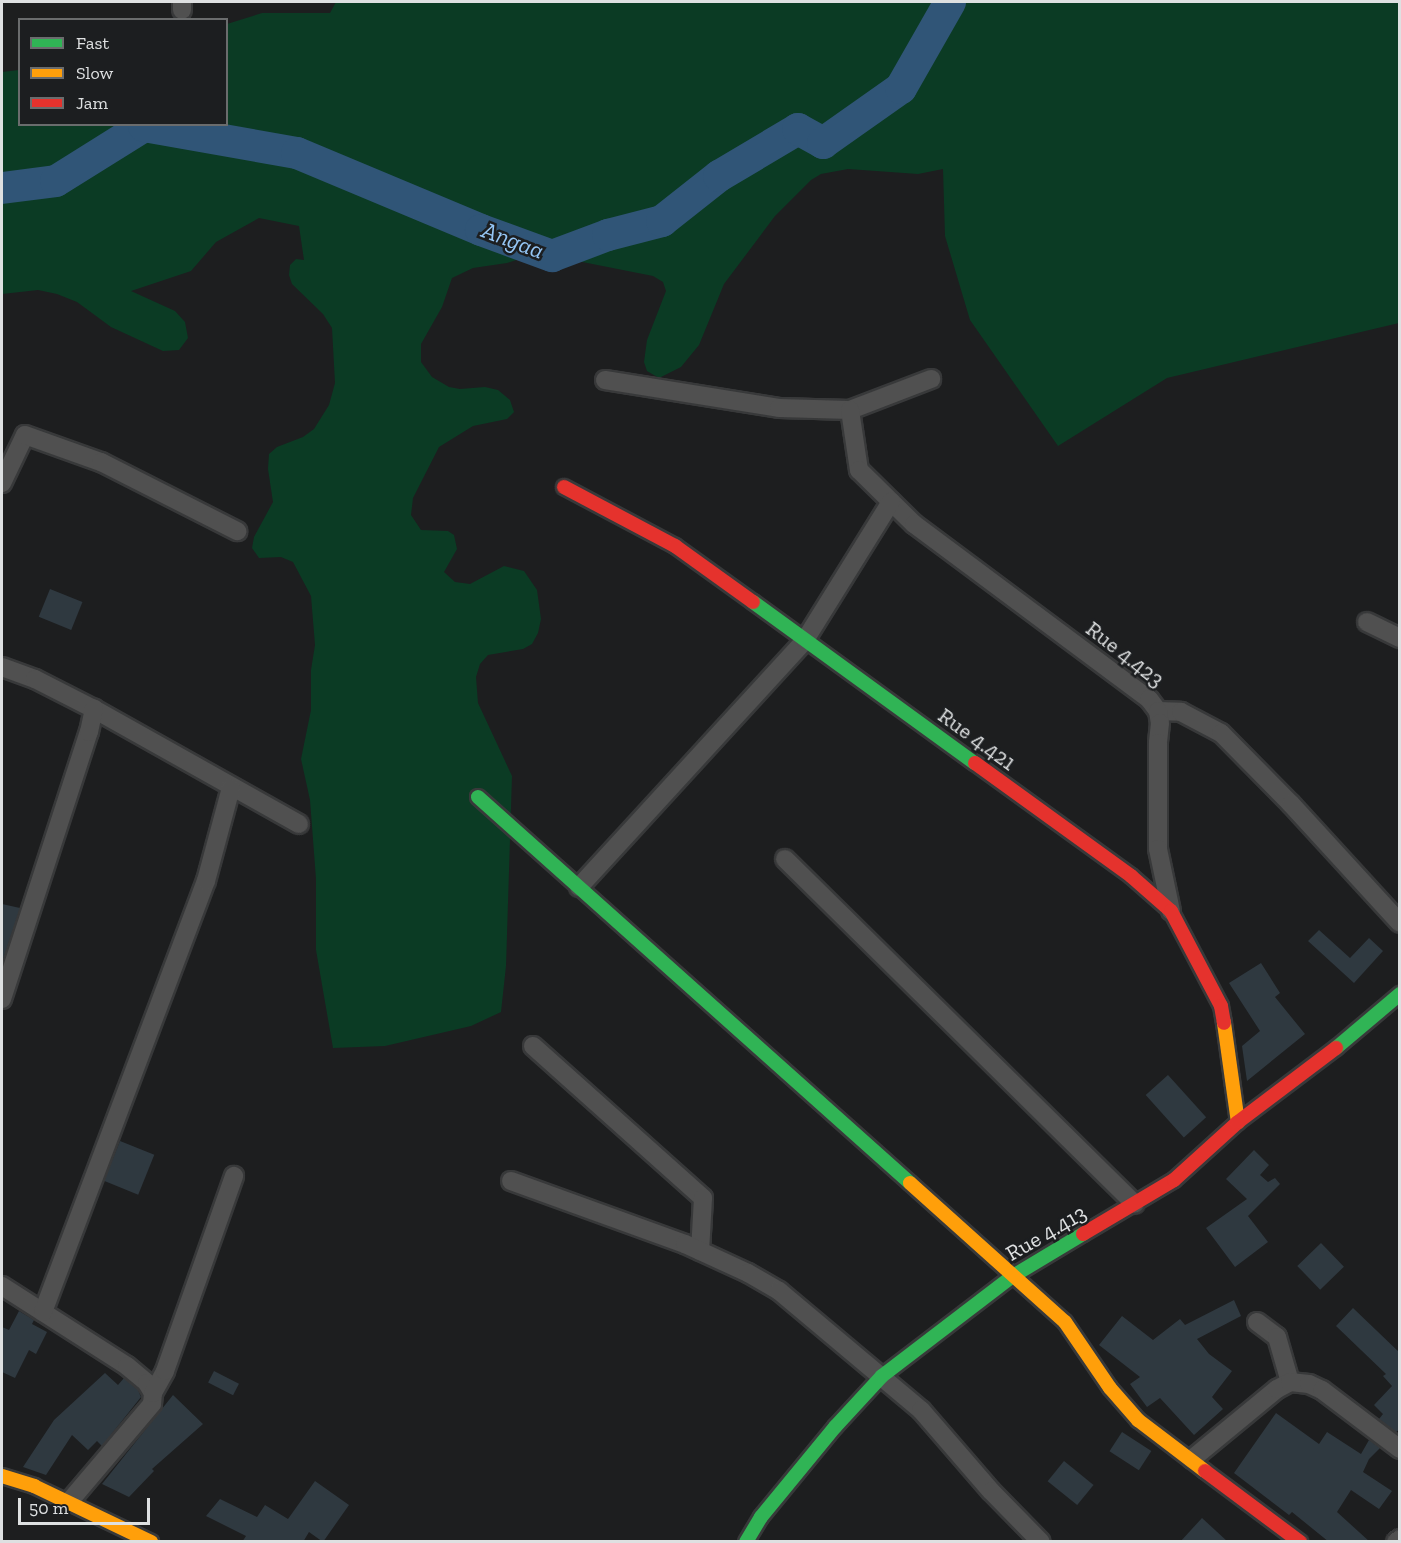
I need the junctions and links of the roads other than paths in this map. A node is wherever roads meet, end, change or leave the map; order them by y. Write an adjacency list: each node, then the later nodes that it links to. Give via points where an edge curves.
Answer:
1 (931, 379): 3 (street)
2 (605, 380): 3 (street, via 779,408)
3 (850, 410): 6 (street, Rue 4.423, via 859,470)
4 (2, 483): 7 (street, via 25,435 101,462)
5 (564, 487): 10 (street, Rue 4.421, via 675,546)
6 (891, 502): 10 (street); 13 (street, Rue 4.423, via 914,524 1149,699)
7 (237, 531)
8 (1367, 622): 9 (street)
9 (1400, 638)
10 (805, 640): 18 (street); 19 (street, Rue 4.421, via 1131,876)
11 (2, 667): 12 (street, via 36,679)
12 (94, 709): 14 (street); 22 (street)
13 (1158, 711): 19 (street, via 1158,849); 20 (street, Rue 4.423, via 1181,712 1221,733)
14 (231, 788): 16 (street); 31 (street, via 206,881)
15 (478, 797): 18 (street)
16 (299, 824)
17 (785, 858): 27 (street)
18 (579, 887): 29 (street)
19 (1171, 911): 24 (street, Rue 4.421, via 1221,1006)
20 (1400, 923)
21 (1400, 994): 24 (street, Rue 4.413)
22 (2, 999)
23 (533, 1046): 28 (street, via 703,1198)
24 (1238, 1122): 27 (street, Rue 4.413, via 1174,1180)
25 (234, 1176): 35 (street, via 165,1371)
26 (510, 1181): 28 (street)
27 (1135, 1204): 29 (street, Rue 4.413)
28 (700, 1251): 33 (street, via 779,1292)
29 (1013, 1276): 33 (street, Rue 4.413); 37 (street, via 1065,1322 1110,1388 1138,1420)
30 (2, 1286): 31 (street)
31 (43, 1312): 35 (street, via 126,1366)
32 (1257, 1322): 34 (street, via 1277,1337)
33 (882, 1376): 41 (street, Rue 4.413, via 761,1517); 42 (street, via 921,1410)
34 (1290, 1382): 36 (street, via 1322,1390); 37 (street)
35 (153, 1393): 39 (street, via 152,1404)
36 (1400, 1449)
37 (1192, 1459): 43 (street)
38 (2, 1476): 39 (street, via 34,1485)
39 (69, 1502): 40 (street)
40 (151, 1542)
41 (746, 1542)
42 (1041, 1542)
43 (1300, 1542)

